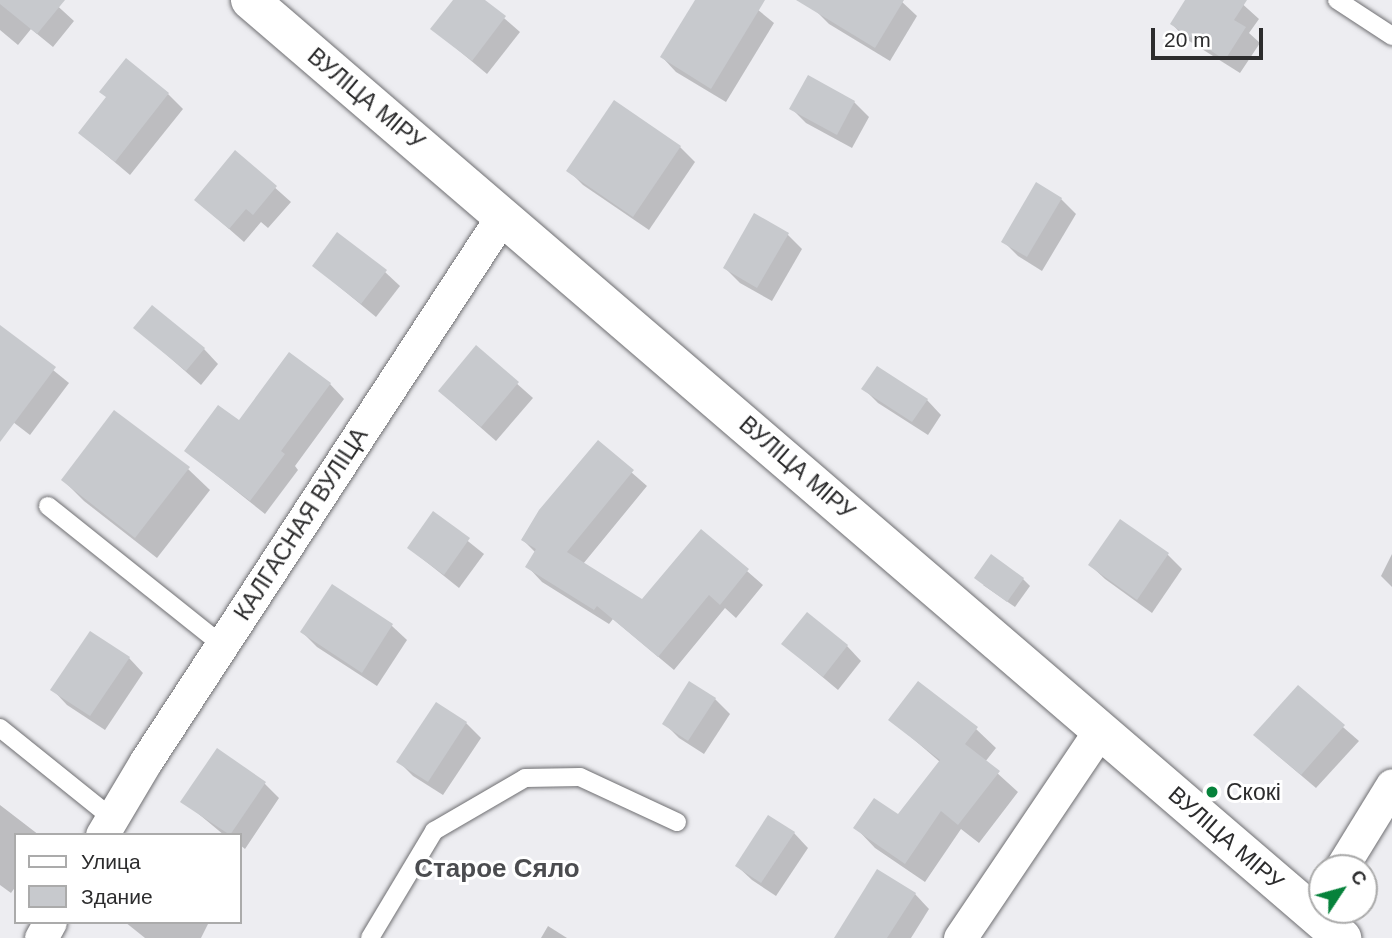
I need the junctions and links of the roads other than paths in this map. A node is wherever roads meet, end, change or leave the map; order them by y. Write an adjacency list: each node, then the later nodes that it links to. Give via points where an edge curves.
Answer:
1 (250, 0): 4 (street, ВУЛІЦА МІРУ)
2 (1337, 0): 3 (lane)
3 (1392, 36)
4 (503, 215): 6 (street, КАЛГАСНАЯ ВУЛІЦА); 8 (street, ВУЛІЦА МІРУ)
5 (48, 506): 6 (lane)
6 (222, 645): 11 (street, КАЛГАСНАЯ ВУЛІЦА)
7 (0, 728): 11 (lane)
8 (1101, 729): 13 (street, ВУЛІЦА МІРУ); 15 (street)
9 (1392, 785): 12 (street)
10 (677, 822): 14 (lane, via 580,777 525,778 434,831)
11 (107, 826)
12 (1350, 854)
13 (1308, 902)
14 (370, 938)
15 (960, 938)

